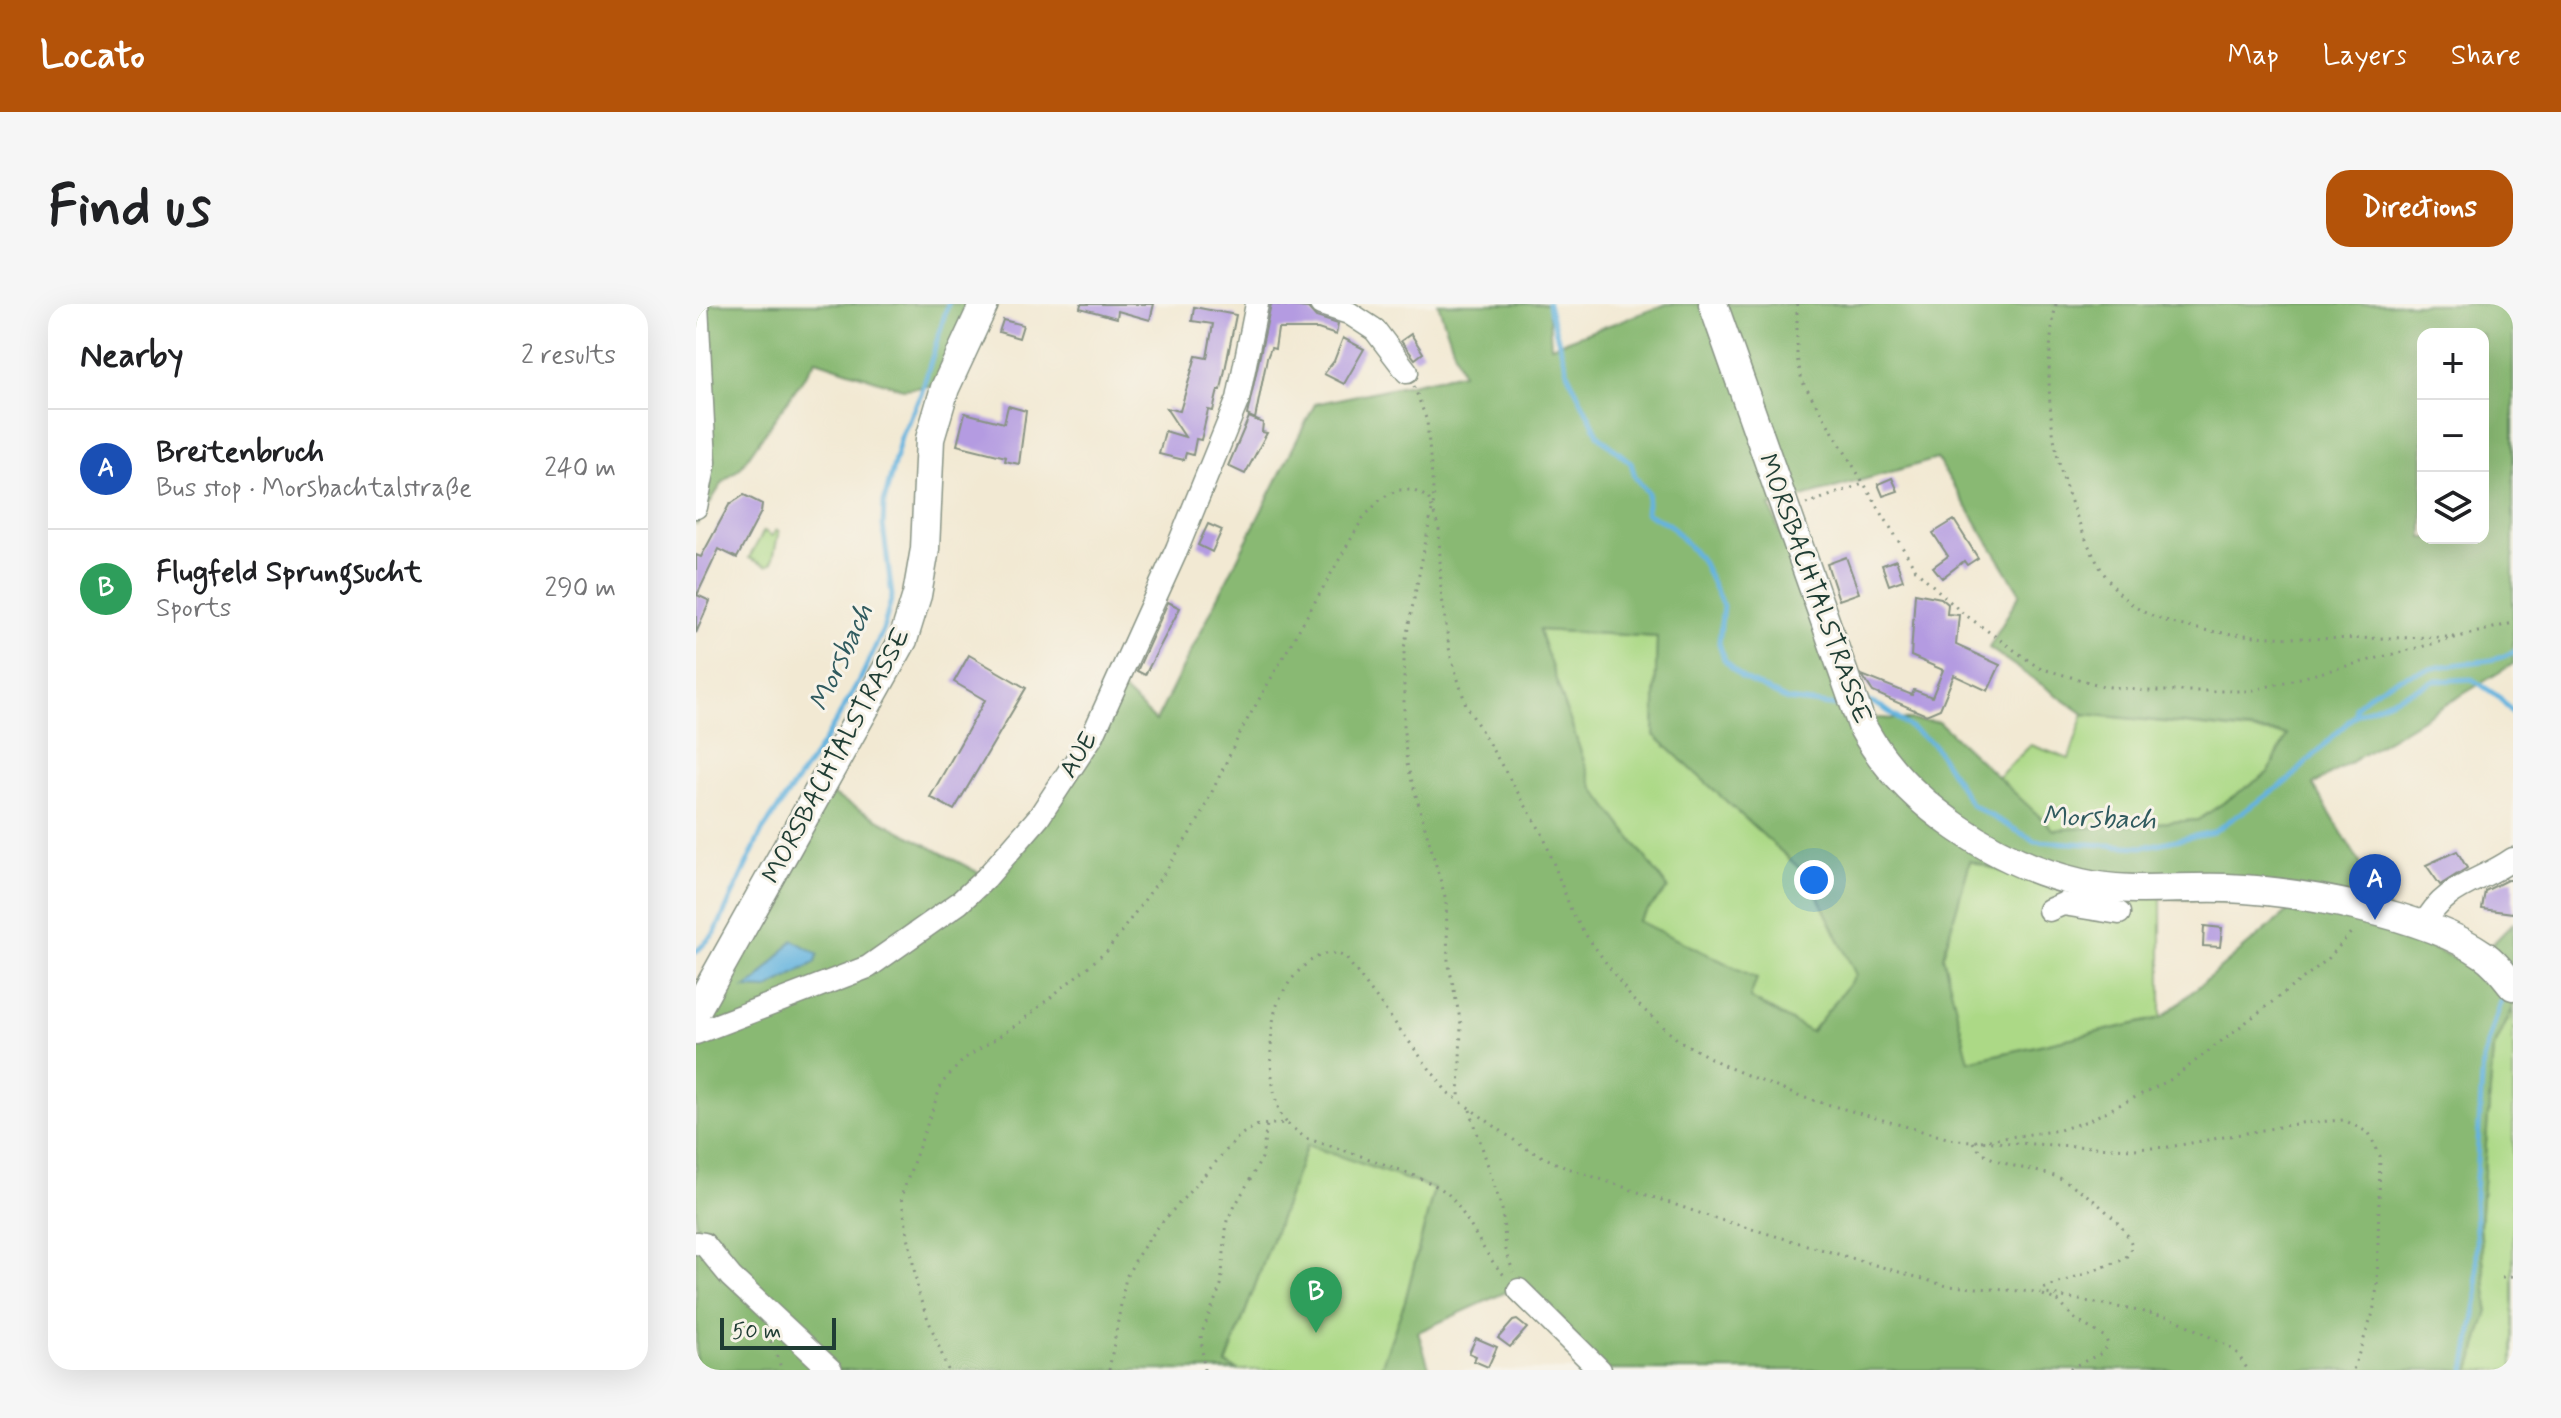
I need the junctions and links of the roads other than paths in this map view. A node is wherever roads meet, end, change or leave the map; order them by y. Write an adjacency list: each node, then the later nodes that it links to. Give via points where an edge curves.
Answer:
1 (697, 304): 7 (street, via 705,462)
2 (984, 304): 13 (main road, MORSBACHTALSTRASSE, via 945,388 930,439 925,549 903,640)
3 (1257, 304): 14 (street, AUE, via 1238,399 1177,549 1093,735 1039,817 968,895 868,967)
4 (1321, 304): 6 (street, via 1349,313 1375,330)
5 (1713, 304): 9 (main road, MORSBACHTALSTRASSE, via 1853,703 1889,768 1942,815 2043,872 2081,883)
6 (1407, 372)
7 (696, 507)
8 (2513, 859): 11 (street, via 2444,898)
9 (2120, 909): 10 (street, via 2063,904); 11 (main road, MORSBACHTALSTRASSE, via 2250,890)
10 (2049, 910)
11 (2423, 926): 12 (main road, MORSBACHTALSTRASSE, via 2467,944 2494,963)
12 (2513, 986)
13 (696, 1011)
14 (696, 1033)
15 (696, 1243): 17 (street, via 704,1244 731,1277)
16 (1519, 1290): 18 (street)
17 (831, 1370)
18 (1600, 1370)

